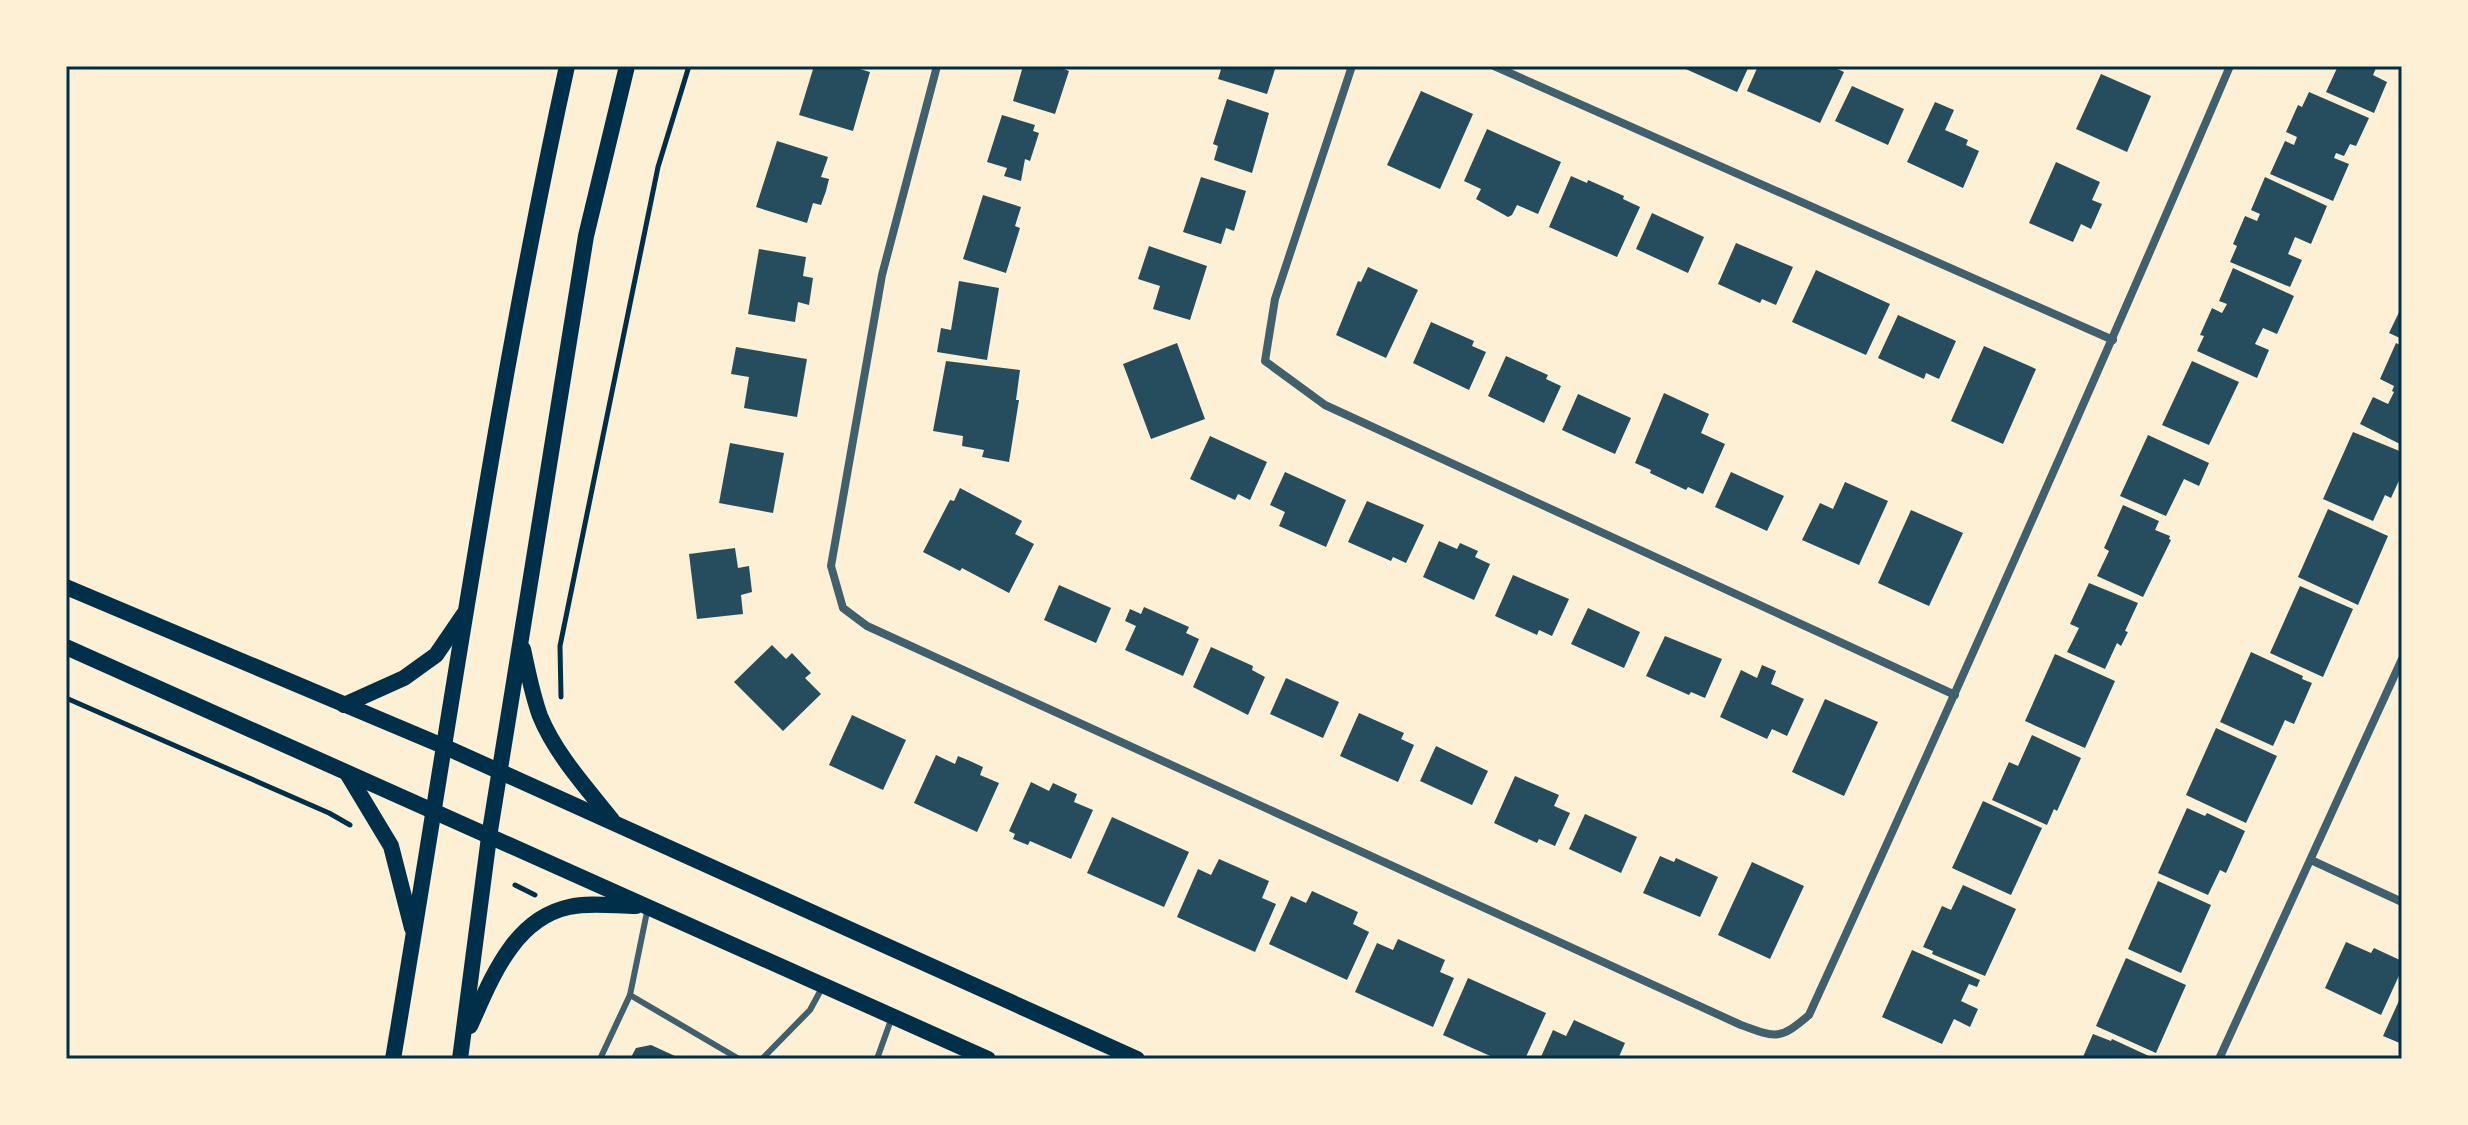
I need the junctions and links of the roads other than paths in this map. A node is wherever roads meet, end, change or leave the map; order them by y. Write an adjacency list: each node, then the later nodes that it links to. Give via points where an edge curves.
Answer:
1 (567, 66): 9 (main road)
2 (627, 66): 10 (main road, via 586,236)
3 (937, 66): 13 (street, via 882,275 831,566 843,608 867,626 1769,1035 1788,1033 1809,1015)
4 (1352, 66): 13 (street, via 1275,299 1265,361 1325,405)
5 (1494, 66): 7 (street)
6 (2230, 66): 7 (street)
7 (2113, 340): 13 (street)
8 (66, 587): 14 (main road)
9 (467, 610): 14 (main road, via 436,655 404,678); 15 (main road)
10 (521, 635): 17 (main road); 19 (main road, via 542,720 557,749)
11 (66, 647): 16 (main road)
12 (2402, 659): 21 (street)
13 (1955, 695)
14 (344, 705): 15 (main road)
15 (443, 746): 17 (main road); 18 (main road)
16 (347, 773): 18 (main road); 24 (main road, via 391,846)
17 (500, 773): 19 (main road); 20 (main road)
18 (432, 812): 20 (main road); 24 (main road)
19 (613, 822): 35 (main road)
20 (489, 837): 23 (main road); 28 (main road)
21 (2311, 860): 22 (street); 36 (street)
22 (2402, 902)
23 (648, 907): 25 (main road); 26 (lane); 28 (main road, via 568,907 519,937 498,964)
24 (414, 935): 29 (main road)
25 (824, 985): 27 (main road); 32 (lane, via 810,1010)
26 (630, 995): 30 (lane); 31 (lane)
27 (893, 1016): 33 (lane); 34 (main road)
28 (462, 1051)
29 (393, 1059)
30 (600, 1059)
31 (739, 1059)
32 (762, 1059)
33 (877, 1059)
34 (988, 1059)
35 (1137, 1059)
36 (2219, 1059)

